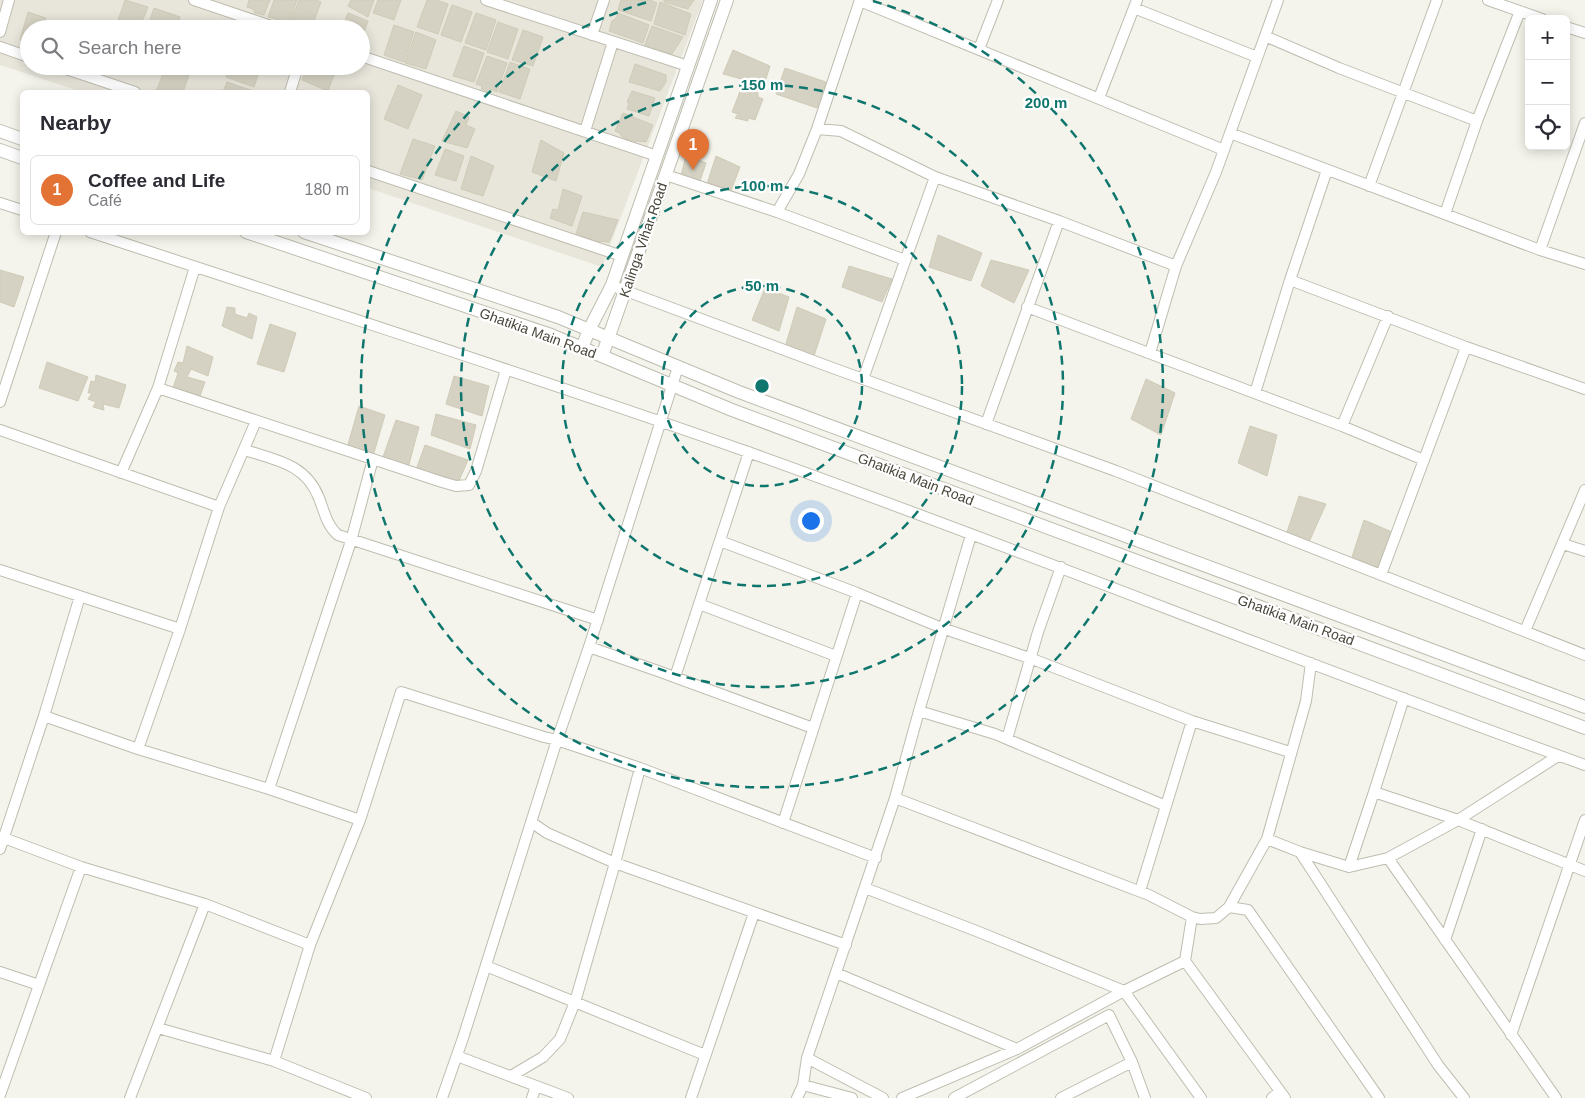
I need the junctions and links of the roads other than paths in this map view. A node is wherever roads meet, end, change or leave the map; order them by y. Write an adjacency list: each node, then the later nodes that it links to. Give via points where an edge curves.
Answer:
1 (9, 0): 18 (street)
2 (486, 0): 12 (street)
3 (604, 0): 20 (street)
4 (711, 0): 28 (street, Kalinga Vihar Road)
5 (727, 0): 48 (street, Kalinga Vihar Road)
6 (998, 0): 24 (street)
7 (1278, 0): 21 (street)
8 (1438, 0): 33 (street)
9 (1488, 0): 14 (street)
10 (200, 1): 16 (street)
11 (860, 1): 24 (street); 37 (street)
12 (506, 3): 20 (street)
13 (1136, 4): 26 (street); 34 (street)
14 (1520, 11): 15 (street); 35 (street)
15 (1531, 15)
16 (254, 20)
17 (1570, 28): 19 (street)
18 (0, 32)
19 (1585, 33)
20 (592, 35): 22 (street)
21 (1265, 36): 26 (street); 33 (street)
22 (613, 42): 28 (street); 39 (street)
23 (0, 47): 25 (street)
24 (979, 50): 34 (street)
25 (20, 54)
26 (1257, 57): 40 (street)
27 (370, 59): 39 (street)
28 (688, 66): 44 (street, Kalinga Vihar Road)
29 (84, 75): 31 (street)
30 (295, 75): 32 (street)
31 (129, 90)
32 (291, 90)
33 (1403, 93): 35 (street); 50 (street)
34 (1099, 98): 43 (street)
35 (1477, 121): 54 (street)
36 (1585, 123): 60 (street)
37 (817, 129): 49 (street, via 841,131); 53 (street, via 799,174)
38 (0, 131): 41 (street)
39 (585, 131): 44 (street)
40 (1230, 133): 43 (street); 46 (street)
41 (20, 138)
42 (0, 150): 45 (street)
43 (1224, 150): 64 (street)
44 (657, 156): 61 (street, Kalinga Vihar Road)
45 (20, 157)
46 (1327, 170): 50 (street); 66 (street)
47 (370, 172): 61 (street)
48 (666, 175): 53 (street); 68 (street, Kalinga Vihar Road)
49 (935, 177): 55 (street); 62 (street)
50 (1369, 186): 54 (street)
51 (0, 203): 52 (street)
52 (20, 209)
53 (778, 212): 62 (street)
54 (1445, 214): 60 (street)
55 (1059, 221): 64 (street); 69 (street)
56 (55, 235): 84 (street)
57 (99, 235): 65 (street)
58 (255, 235): 74 (street, Ghatikia Main Road)
59 (313, 235): 71 (street, Ghatikia Main Road)
60 (1540, 250): 63 (street)
61 (622, 256): 67 (street, Kalinga Vihar Road)
62 (905, 260): 79 (street)
63 (1585, 264)
64 (1176, 266): 75 (street)
65 (194, 267): 78 (street); 81 (street)
66 (1290, 280): 70 (street); 83 (street)
67 (612, 285): 68 (street); 71 (street, Kalinga Vihar Road)
68 (626, 290): 72 (street, Kalinga Vihar Road); 79 (street)
69 (1027, 307): 75 (street); 87 (street)
70 (1388, 316): 73 (street); 88 (street)
71 (588, 330): 72 (street, Ghatikia Main Road); 74 (street, Kalinga Vihar Road)
72 (608, 338): 76 (street, Kalinga Vihar Road); 77 (street, Ghatikia Main Road)
73 (1466, 347): 82 (street); 93 (street)
74 (582, 348): 76 (street, Ghatikia Main Road)
75 (1150, 353): 83 (street)
76 (602, 356): 80 (street, Ghatikia Main Road)
77 (678, 367): 80 (street); 119 (street, Ghatikia Main Road)
78 (506, 370): 86 (street); 92 (street, via 476,471 468,485 456,486)
79 (863, 379): 87 (street)
80 (672, 385): 86 (street); 124 (street, Ghatikia Main Road)
81 (158, 388): 85 (street); 94 (street)
82 (1585, 389)
83 (1255, 393): 88 (street)
84 (0, 402)
85 (256, 421): 90 (street); 92 (street)
86 (660, 421): 91 (street); 108 (street)
87 (986, 424): 104 (street, via 1116,471)
88 (1342, 426): 93 (street)
89 (0, 430): 94 (street)
90 (245, 450): 96 (street); 98 (street, via 298,469 314,487 333,531)
91 (748, 452): 97 (street); 99 (street)
92 (373, 459): 98 (street)
93 (1424, 460): 104 (street)
94 (122, 473): 96 (street)
95 (1585, 490): 100 (street)
96 (219, 507): 110 (street)
97 (971, 535): 102 (street); 109 (street)
98 (351, 541): 108 (street); 132 (street)
99 (720, 541): 105 (street); 107 (street)
100 (1563, 544): 101 (street); 111 (street)
101 (1585, 551)
102 (1061, 567): 115 (street); 116 (street)
103 (0, 570): 106 (street)
104 (1381, 575): 111 (street)
105 (856, 593): 109 (street); 114 (street)
106 (80, 596): 110 (street); 121 (street)
107 (699, 604): 114 (street); 117 (street)
108 (598, 620): 112 (street)
109 (942, 628): 115 (street); 120 (street)
110 (180, 629): 127 (street)
111 (1525, 631): 113 (street)
112 (589, 647): 117 (street); 126 (street)
113 (1585, 655)
114 (836, 656): 123 (street)
115 (1031, 659): 122 (street); 125 (street)
116 (1311, 663): 118 (street); 128 (street, via 1306,700)
117 (675, 677): 123 (street)
118 (1404, 698): 129 (street); 133 (street)
119 (1585, 708)
120 (919, 711): 125 (street); 134 (street)
121 (44, 716): 127 (street); 142 (street)
122 (1192, 721): 128 (street); 135 (street)
123 (813, 728): 140 (street)
124 (1585, 728)
125 (1007, 739): 135 (street)
126 (557, 740): 131 (street); 136 (street, via 401,692); 139 (street)
127 (138, 749): 132 (street)
128 (1290, 752): 143 (street)
129 (1558, 756): 130 (street); 137 (street)
130 (1585, 765)
131 (640, 768): 140 (street); 148 (street)
132 (269, 789): 136 (street)
133 (1374, 792): 137 (street); 151 (street)
134 (895, 798): 146 (street); 154 (street)
135 (1166, 806): 154 (street)
136 (360, 820): 160 (street)
137 (1458, 820): 141 (street); 147 (street)
138 (1585, 820): 149 (street)
139 (531, 822): 148 (street, via 547,833); 163 (street)
140 (783, 823): 146 (street)
141 (1482, 829): 149 (street); 159 (street)
142 (4, 838): 144 (street); 150 (street)
143 (1267, 839): 145 (street); 156 (street)
144 (0, 849)
145 (1300, 852): 151 (street); 197 (street, via 1438,1065)
146 (876, 858): 153 (street)
147 (1388, 858): 151 (street); 159 (street)
148 (615, 863): 157 (street); 168 (street)
149 (1570, 865): 152 (street); 170 (street)
150 (81, 867): 155 (street); 166 (street)
151 (1349, 867)
152 (1585, 871)
153 (865, 888): 161 (street); 167 (street)
154 (1140, 891): 158 (street)
155 (205, 904): 160 (street); 169 (street)
156 (1229, 907): 158 (street, via 1216,918); 196 (street, via 1248,910)
157 (754, 913): 161 (street); 172 (street)
158 (1192, 917): 162 (street)
159 (1445, 940): 170 (street)
160 (310, 945): 175 (street)
161 (846, 945): 165 (street)
162 (1185, 962): 167 (street); 181 (street)
163 (486, 966): 168 (street); 173 (street)
164 (0, 972): 166 (street)
165 (836, 974): 171 (street); 174 (street)
166 (39, 986): 180 (street)
167 (1124, 990): 171 (street); 195 (street)
168 (575, 1002): 172 (street); 177 (street, via 560,1039 543,1057)
169 (158, 1028): 175 (street); 182 (street)
170 (1511, 1035): 198 (street)
171 (1017, 1049): 191 (street)
172 (705, 1055): 187 (street)
173 (457, 1056): 177 (street); 184 (street)
174 (807, 1058): 178 (street); 190 (street)
175 (274, 1061): 183 (street)
176 (1132, 1062): 192 (street, via 1109,1015); 193 (street); 194 (street)
177 (510, 1076): 179 (street)
178 (803, 1085): 188 (street); 189 (street)
179 (536, 1086): 185 (street); 186 (street)
180 (0, 1096)
181 (1279, 1096)
182 (130, 1098)
183 (366, 1098)
184 (442, 1098)
185 (532, 1098)
186 (568, 1098)
187 (690, 1098)
188 (797, 1098)
189 (852, 1098)
190 (883, 1098)
191 (902, 1098)
192 (954, 1098)
193 (1061, 1098)
194 (1145, 1098)
195 (1201, 1098)
196 (1379, 1098)
197 (1464, 1098)
198 (1556, 1098)

